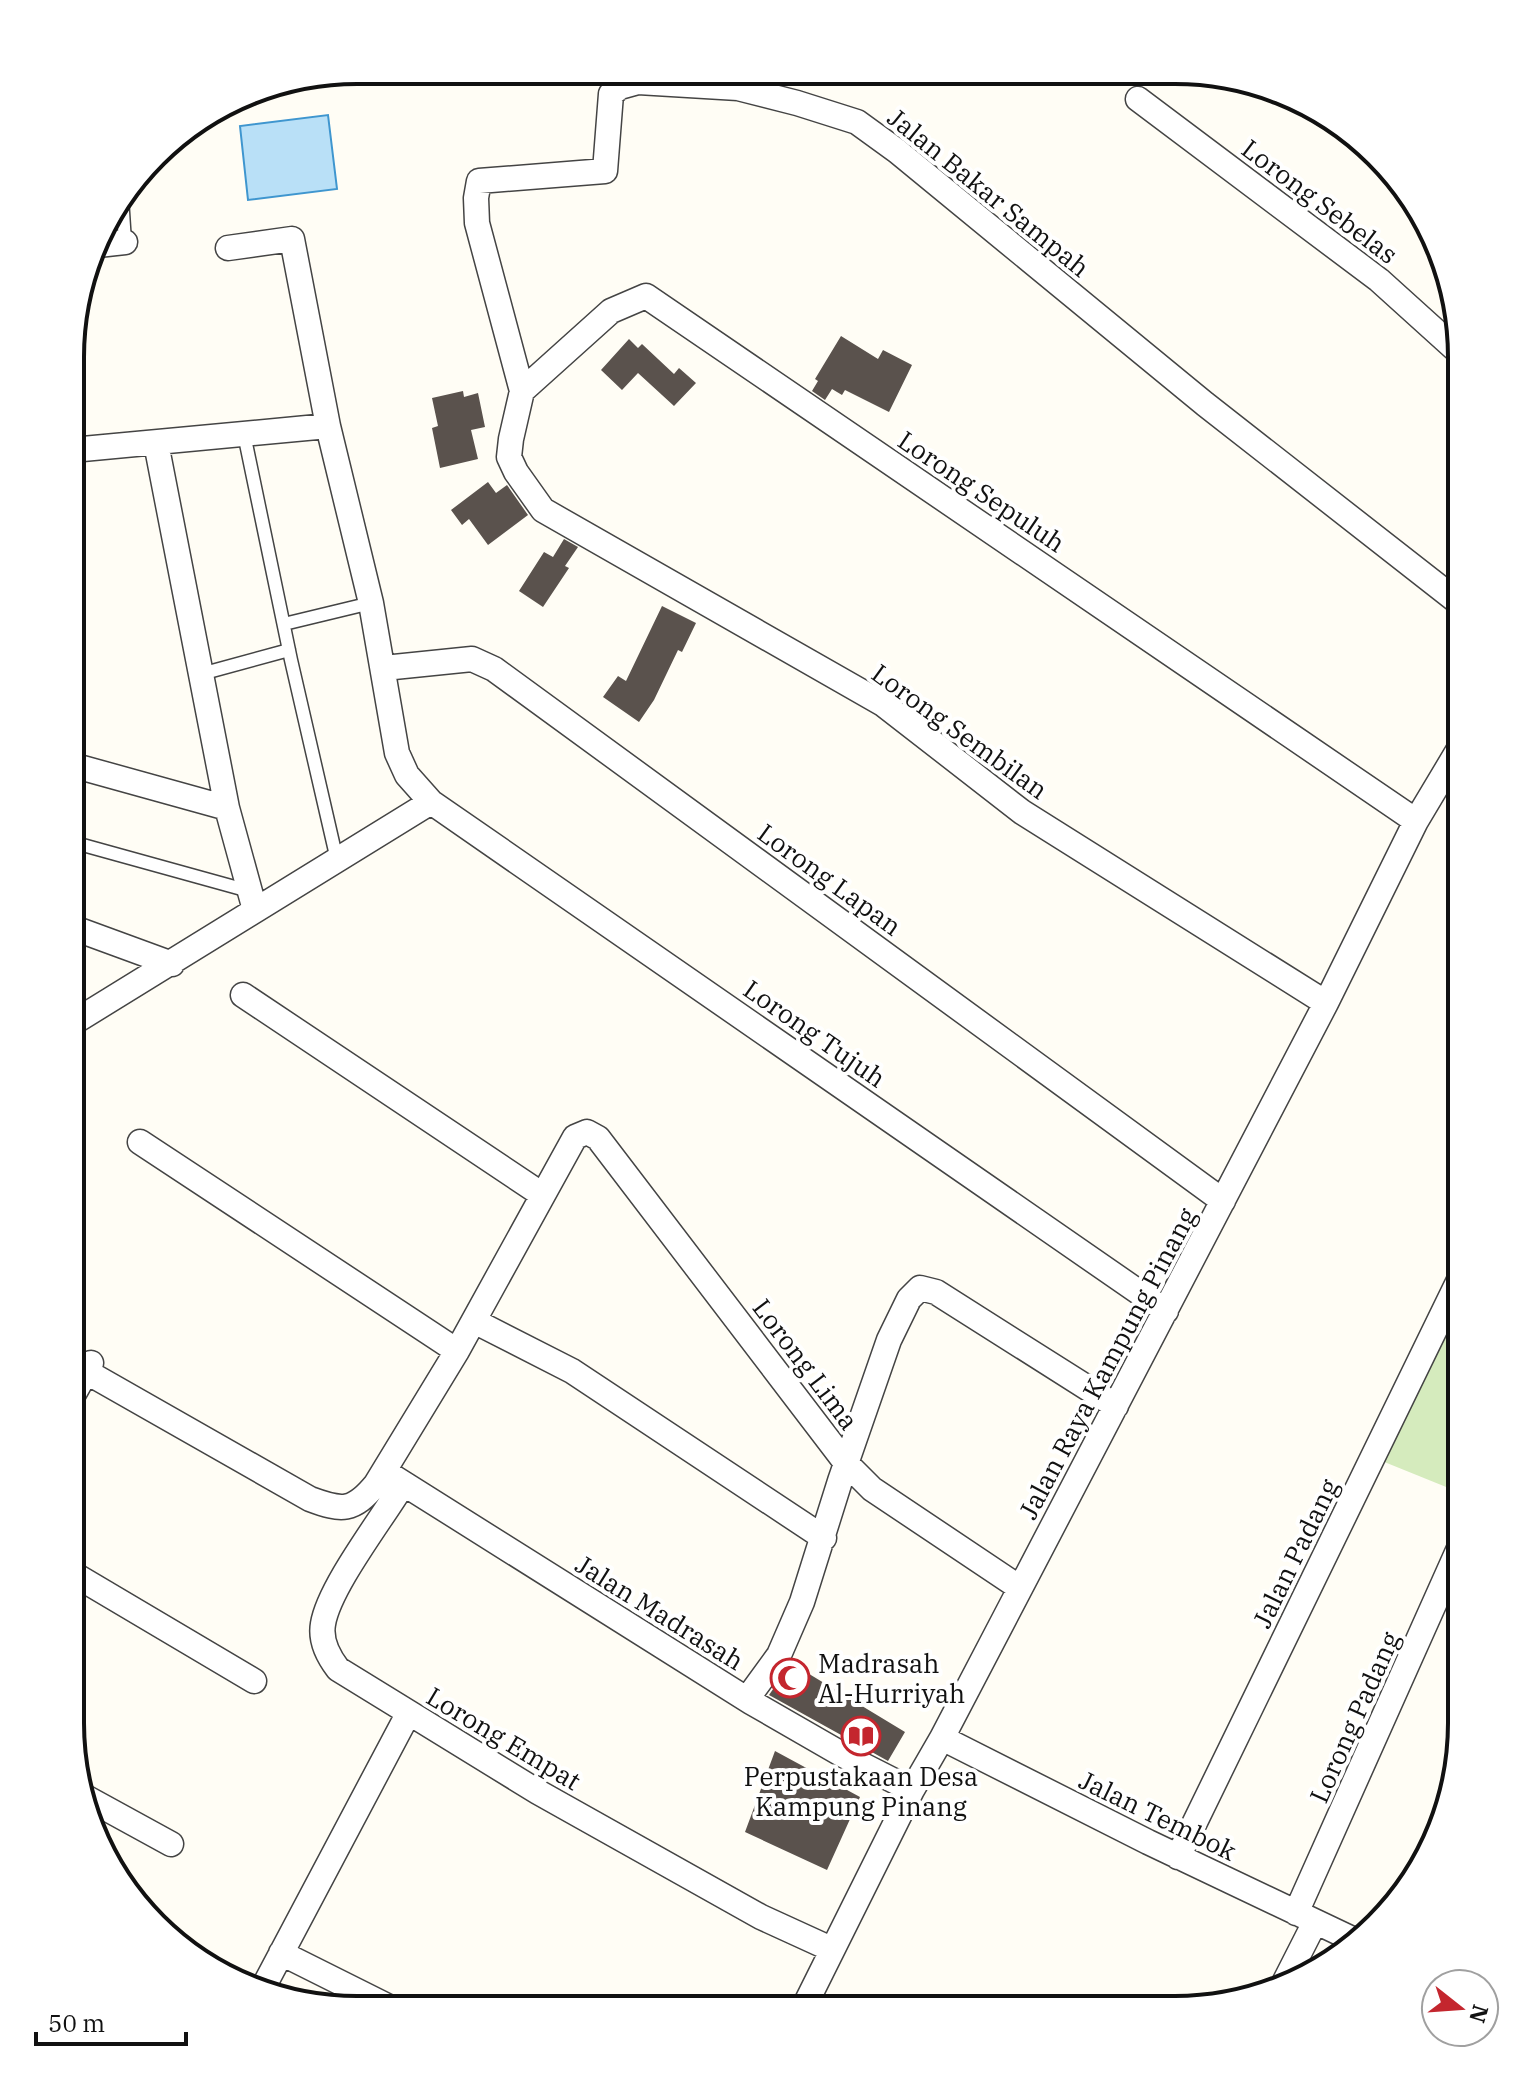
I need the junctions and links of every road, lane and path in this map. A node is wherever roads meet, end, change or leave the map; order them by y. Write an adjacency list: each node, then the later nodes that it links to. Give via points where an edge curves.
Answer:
1 (628, 85): 9 (street, Jalan Bakar Sampah, via 611,94 605,171 479,181 477,223)
2 (681, 85): 14 (street, Jalan Bakar Sampah, via 738,88 857,122)
3 (1138, 99): 8 (street, Lorong Sebelas, via 1379,280)
4 (123, 216): 5 (lane)
5 (125, 242): 6 (street)
6 (109, 244)
7 (228, 248): 10 (street, Lorong Tujuh, via 292,239)
8 (1447, 342)
9 (522, 391): 24 (street, Lorong Sepuluh, via 611,311 646,296); 31 (street, Lorong Sembilan, via 509,457 543,510 883,704 1022,812)
10 (328, 426): 11 (street); 15 (street, Lorong Tujuh)
11 (244, 434): 12 (street); 16 (lane)
12 (156, 443): 13 (street); 19 (street)
13 (84, 449)
14 (1448, 594)
15 (371, 603): 16 (lane); 18 (street, Lorong Tujuh)
16 (284, 624): 17 (lane)
17 (289, 650): 19 (lane); 26 (lane)
18 (384, 668): 22 (street, Lorong Tujuh, via 397,753 407,775); 35 (street, Lorong Lapan, via 472,659 494,669)
19 (201, 674): 23 (street)
20 (84, 768): 23 (street)
21 (1448, 768): 24 (street, Jalan Raya Kampung Pinang)
22 (431, 802): 26 (street); 37 (street, Lorong Tujuh)
23 (227, 808): 27 (street)
24 (1416, 821): 31 (street, Jalan Raya Kampung Pinang)
25 (84, 846): 27 (lane)
26 (337, 860): 27 (street)
27 (252, 900): 29 (street)
28 (84, 932): 29 (street)
29 (172, 964): 32 (street)
30 (243, 995): 34 (street)
31 (1326, 1003): 35 (street, Jalan Raya Kampung Pinang)
32 (84, 1016)
33 (140, 1142): 39 (street)
34 (541, 1194): 38 (street); 42 (street, Lorong Lima, via 575,1137 587,1132 598,1138)
35 (1223, 1201): 37 (street, Jalan Raya Kampung Pinang)
36 (1447, 1307): 55 (street, Jalan Padang)
37 (1166, 1311): 41 (street, Jalan Raya Kampung Pinang)
38 (474, 1321): 39 (street); 44 (street, via 572,1371)
39 (457, 1351): 43 (street)
40 (84, 1367): 43 (street, via 310,1499 335,1508 352,1507)
41 (1116, 1406): 42 (street, via 936,1292 920,1288 889,1340); 47 (street, Jalan Raya Kampung Pinang)
42 (846, 1463): 44 (street); 47 (street, Lorong Lima, via 872,1489)
43 (394, 1478): 49 (street, Jalan Madrasah); 50 (street, Lorong Empat, via 328,1604 322,1627 326,1652 338,1669)
44 (824, 1538): 49 (street, via 779,1655)
45 (1447, 1577): 56 (street, Lorong Padang)
46 (84, 1580): 48 (street)
47 (1020, 1588): 51 (street, Jalan Raya Kampung Pinang)
48 (254, 1681)
49 (747, 1699): 52 (street, Jalan Madrasah)
50 (408, 1714): 58 (street, Lorong Empat, via 761,1917); 59 (street)
51 (942, 1738): 52 (street, Jalan Raya Kampung Pinang); 55 (street, Jalan Tembok)
52 (912, 1790): 58 (street, Jalan Raya Kampung Pinang)
53 (96, 1803): 54 (street)
54 (171, 1844)
55 (1178, 1857): 56 (street, Jalan Tembok)
56 (1306, 1917): 57 (street, Jalan Tembok); 60 (street, Lorong Padang)
57 (1345, 1936)
58 (831, 1949): 63 (street, Jalan Raya Kampung Pinang)
59 (281, 1953): 61 (street); 62 (street)
60 (1288, 1972)
61 (267, 1980)
62 (367, 1996)
63 (809, 1996)

